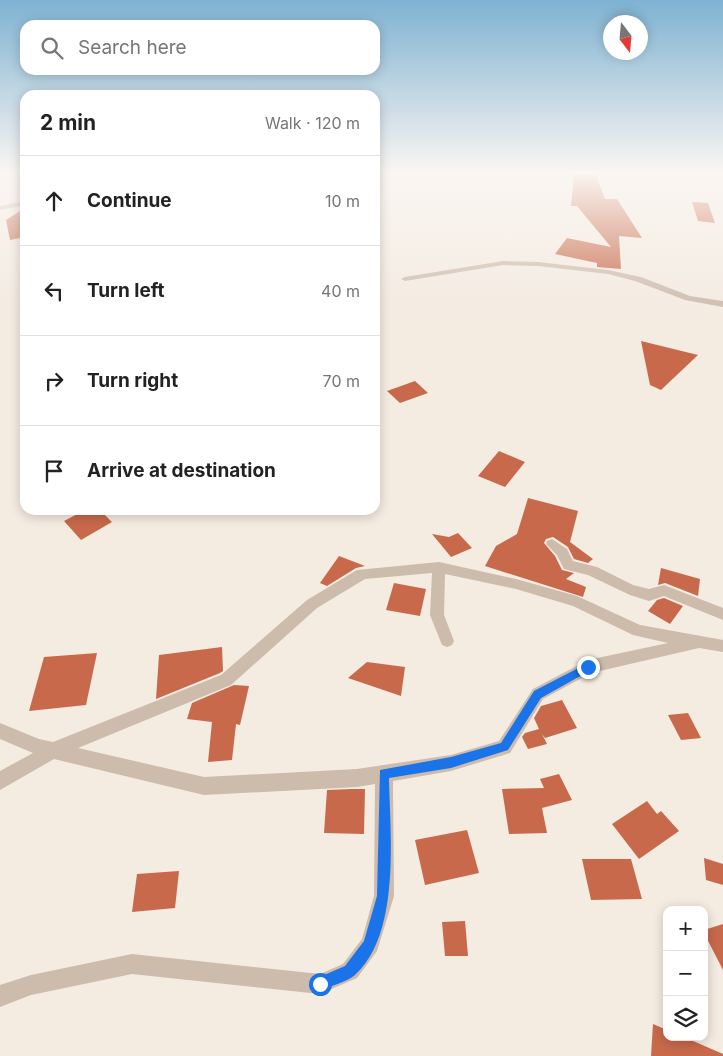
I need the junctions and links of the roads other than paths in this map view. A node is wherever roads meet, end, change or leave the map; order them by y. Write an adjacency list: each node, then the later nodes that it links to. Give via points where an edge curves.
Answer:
1 (405, 279): 2 (street, via 503,263 543,264 608,272 688,298)
2 (723, 304)
3 (552, 544): 5 (street, via 562,552 569,565 592,571 630,590 650,595 664,590)
4 (439, 567): 6 (street, via 437,615); 7 (street, via 577,602 638,631); 10 (street, via 362,574 312,604 226,680)
5 (723, 614)
6 (447, 641)
7 (699, 642): 8 (street); 11 (street, via 588,667 538,694 504,747 451,763)
8 (723, 646)
9 (0, 731): 10 (street)
10 (53, 750): 11 (street, via 204,786); 12 (street)
11 (384, 774): 13 (street, via 384,896 370,944 350,970 320,984 132,964 31,985)
12 (0, 781)
13 (0, 996)

